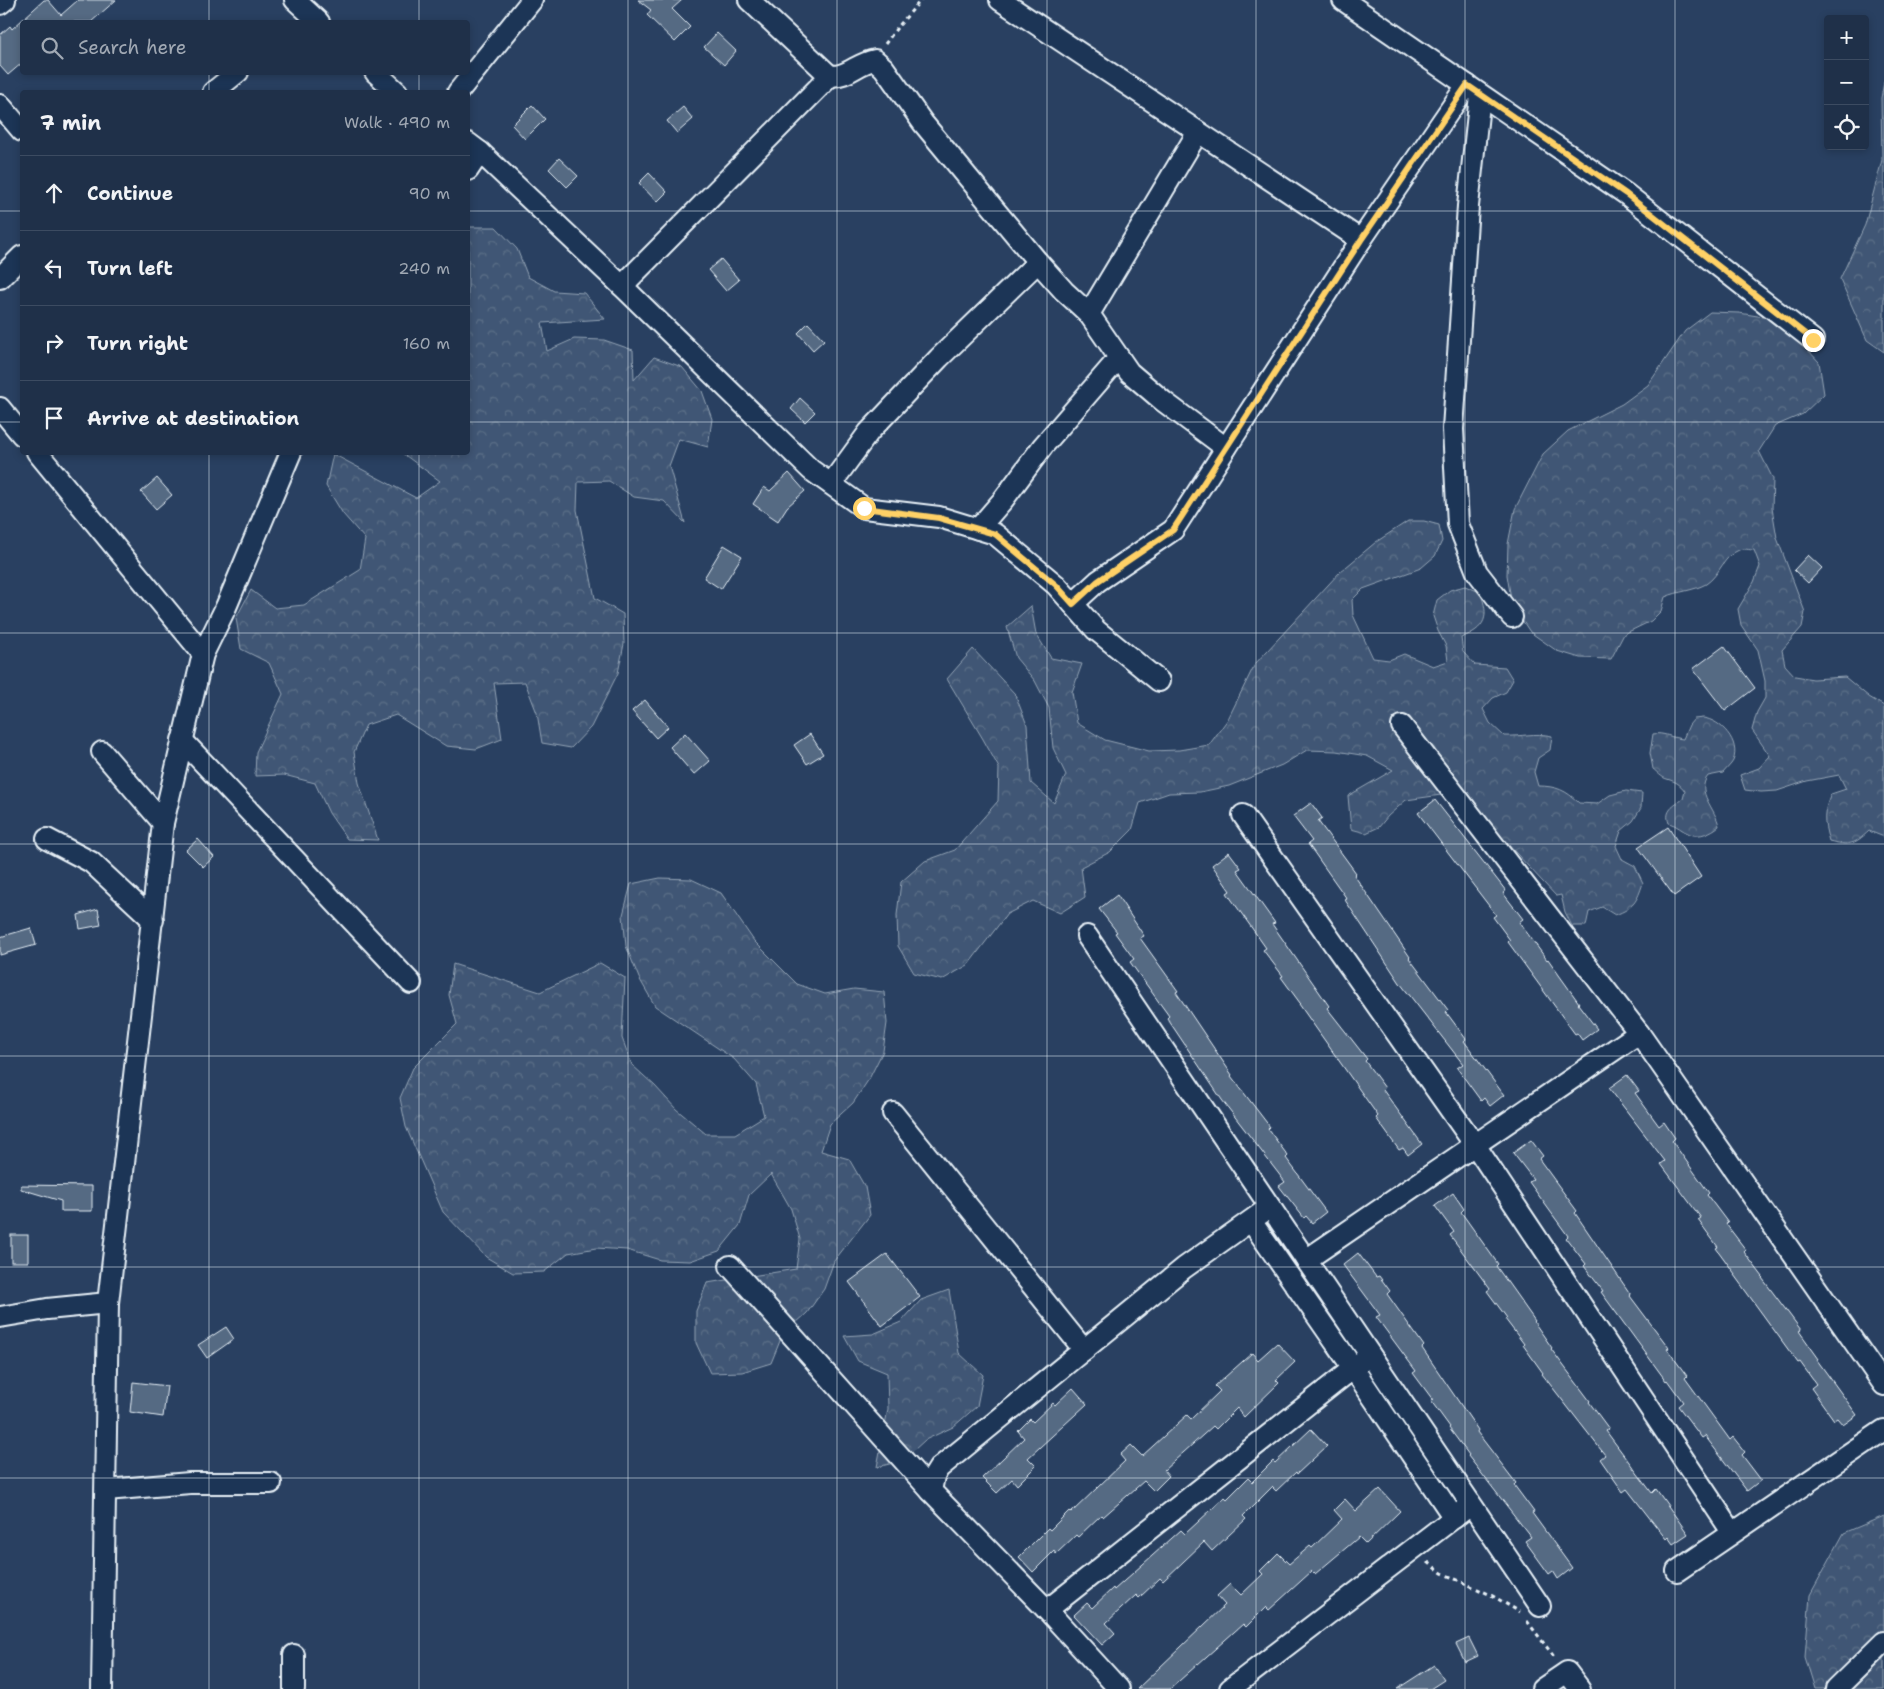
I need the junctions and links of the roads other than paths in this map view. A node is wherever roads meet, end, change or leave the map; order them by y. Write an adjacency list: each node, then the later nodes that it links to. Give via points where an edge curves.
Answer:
1 (5, 0): 7 (street)
2 (295, 0): 8 (street)
3 (532, 0): 14 (street)
4 (749, 0): 11 (street)
5 (1000, 0): 18 (street)
6 (1342, 0): 15 (street)
7 (0, 4)
8 (310, 20)
9 (234, 75): 12 (street)
10 (378, 75): 13 (street)
11 (830, 76): 23 (street, via 841,76 863,62 874,60 884,68 923,123); 25 (street)
12 (215, 90)
13 (395, 90)
14 (460, 90)
15 (1474, 90): 21 (street); 27 (street, via 1626,194); 37 (street, via 1453,429 1458,524 1477,572)
16 (0, 105): 17 (street)
17 (20, 128)
18 (1198, 132): 21 (street); 26 (street)
19 (474, 147): 20 (street); 25 (street)
20 (470, 162)
21 (1361, 240): 31 (street)
22 (20, 258): 24 (street)
23 (1038, 262): 26 (street); 34 (street, via 939,358 869,432)
24 (0, 278)
25 (622, 286): 34 (street, via 811,470)
26 (1089, 314): 28 (street)
27 (1813, 340)
28 (1119, 358): 31 (street, via 1129,372 1163,401); 35 (street)
29 (0, 408): 30 (street)
30 (20, 433)
31 (1226, 448): 36 (street, via 1173,530 1098,581)
32 (39, 455): 38 (street)
33 (290, 455): 38 (street)
34 (831, 484): 35 (street, via 864,508 939,518)
35 (978, 529): 36 (street, via 995,534 1056,585)
36 (1073, 604): 39 (street, via 1096,630)
37 (1512, 617)
38 (203, 654): 41 (street)
39 (1159, 681)
40 (1402, 726): 49 (street)
41 (182, 740): 44 (street); 48 (street)
42 (102, 752): 44 (street)
43 (1242, 815): 51 (street)
44 (163, 823): 46 (street)
45 (48, 840): 46 (street, via 91,862)
46 (154, 920): 56 (street)
47 (1087, 936): 52 (street)
48 (412, 983)
49 (1639, 1033): 51 (street); 61 (street)
50 (893, 1113): 58 (street)
51 (1475, 1145): 54 (street); 68 (street)
52 (1270, 1207): 53 (street); 54 (street)
53 (1250, 1221): 58 (street, via 1184,1268); 60 (street)
54 (1306, 1260): 59 (street)
55 (730, 1266): 65 (street)
56 (108, 1303): 57 (street); 64 (street)
57 (0, 1317)
58 (1084, 1350): 65 (street, via 939,1468)
59 (1370, 1355): 60 (street); 66 (street)
60 (1353, 1368): 67 (street); 71 (street)
61 (1884, 1386)
62 (1884, 1430): 68 (street)
63 (271, 1483): 64 (street, via 190,1482)
64 (106, 1490): 74 (street)
65 (931, 1491): 71 (street)
66 (1472, 1505): 67 (street); 70 (street)
67 (1454, 1518): 77 (street)
68 (1732, 1532): 69 (street)
69 (1677, 1571)
70 (1540, 1606)
71 (1046, 1610): 76 (street)
72 (1884, 1642): 80 (street)
73 (294, 1655): 75 (street)
74 (102, 1689)
75 (294, 1689)
76 (1119, 1689)
77 (1230, 1689)
78 (1542, 1689): 79 (street, via 1567,1672)
79 (1580, 1689)
80 (1836, 1689)

